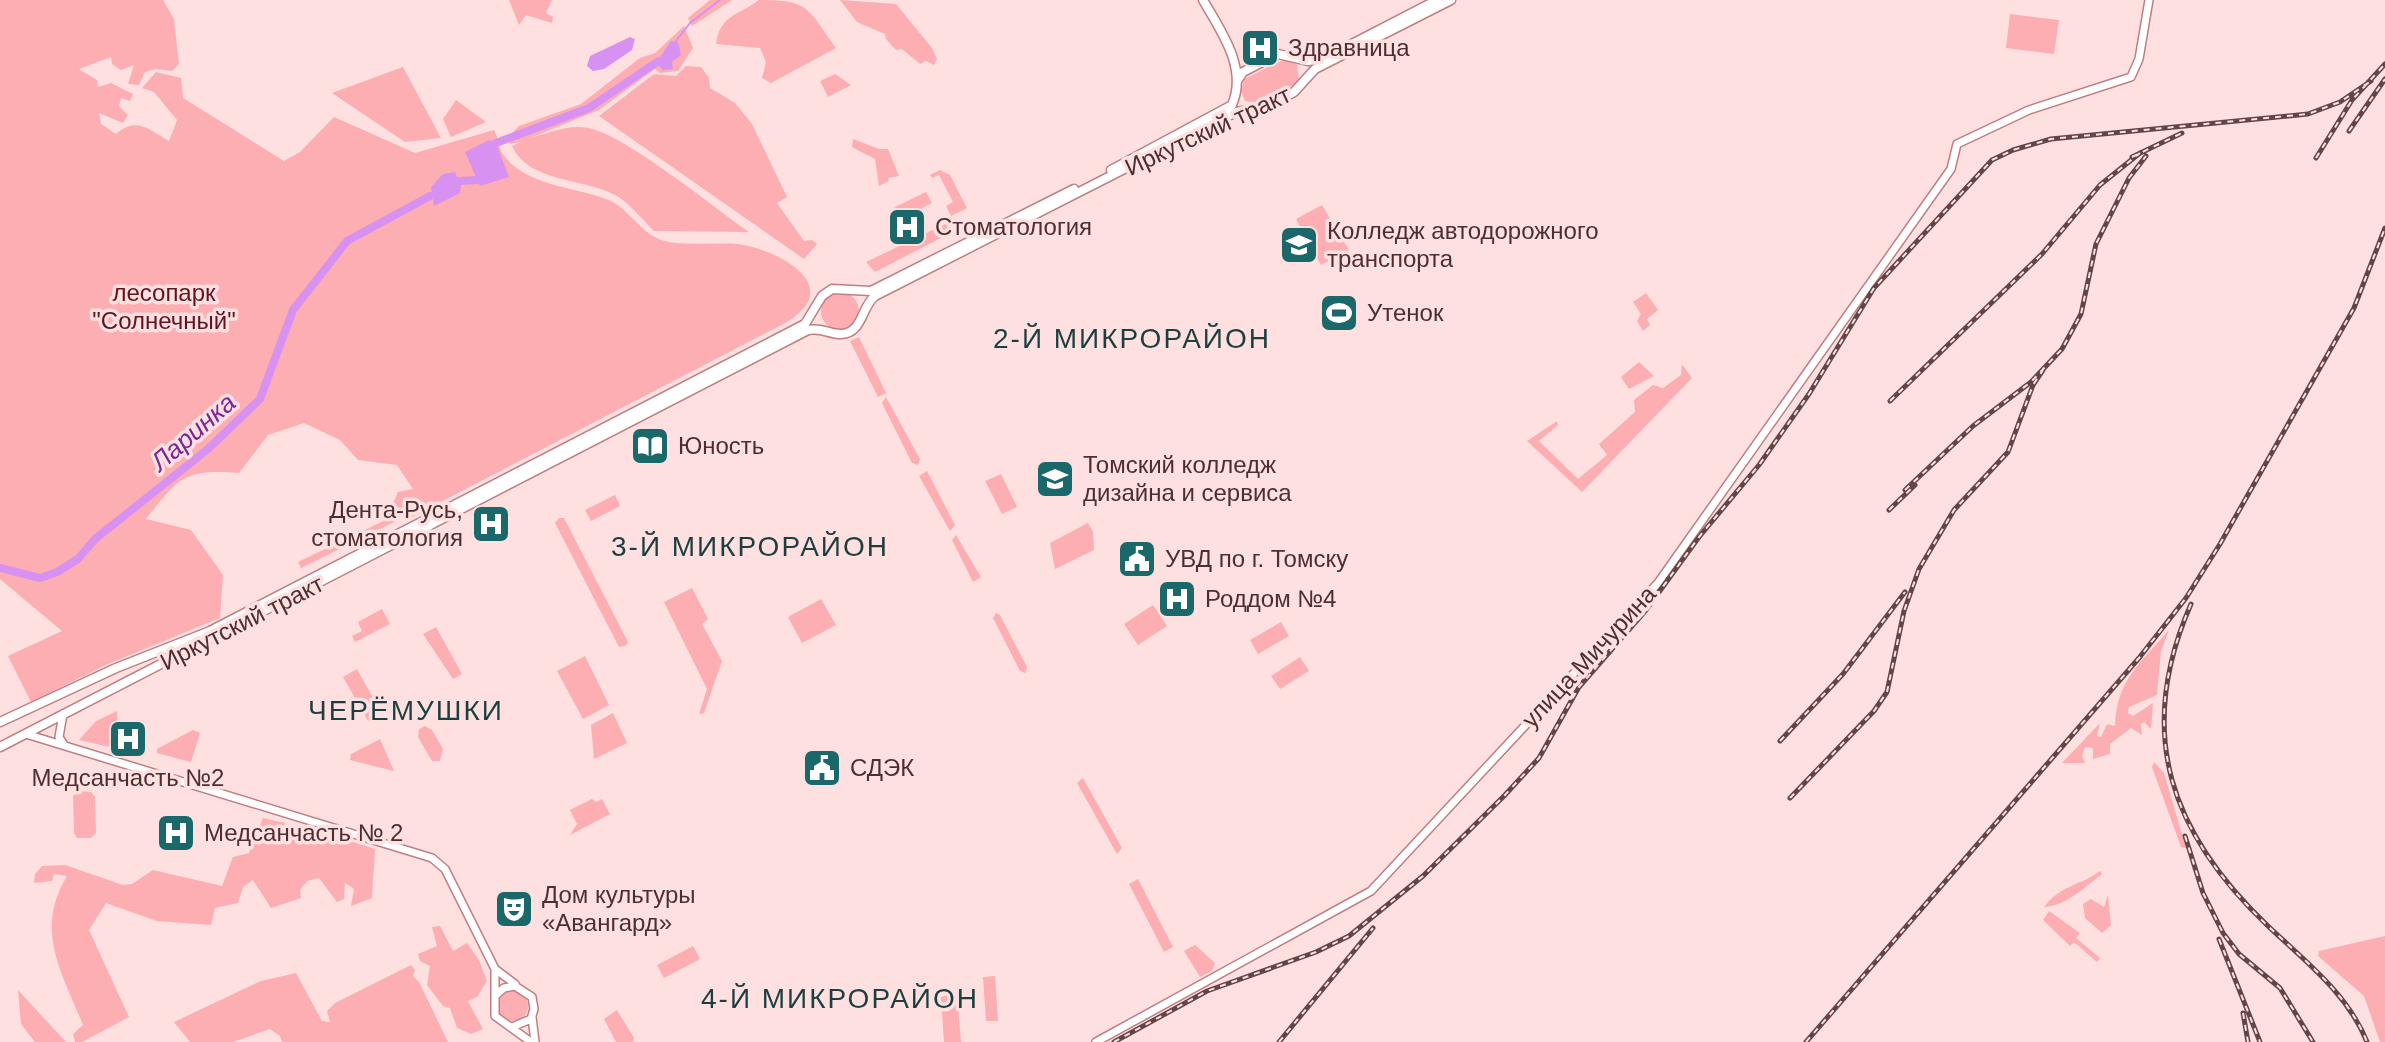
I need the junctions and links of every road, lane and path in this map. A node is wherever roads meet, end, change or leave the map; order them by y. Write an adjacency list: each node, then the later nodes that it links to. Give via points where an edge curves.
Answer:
1 (1203, 0): 5 (main road)
2 (1437, 0): 6 (main road, Иркутский тракт, via 1323,59)
3 (1451, 0): 9 (main road, Иркутский тракт, via 1320,67)
4 (2149, 0): 27 (main road, улица Мичурина, via 2131,77 2029,110 1957,144 1951,169 1658,583 1371,891)
5 (1234, 57): 7 (main road); 8 (main road)
6 (1294, 58): 7 (main road, Иркутский тракт, via 1278,54); 9 (main road, Иркутский тракт, via 1302,69)
7 (1258, 64): 8 (main road, Иркутский тракт)
8 (1237, 81): 10 (main road, Иркутский тракт, via 1228,109 871,291)
9 (1302, 83): 12 (main road, Иркутский тракт, via 1264,108 1236,112 875,296)
10 (851, 290): 11 (main road, Иркутский тракт, via 829,290); 12 (main road, via 861,300)
11 (817, 307): 13 (main road); 14 (main road, Иркутский тракт, via 805,324 210,631)
12 (863, 314): 13 (main road, Иркутский тракт, via 847,333)
13 (826, 330): 15 (main road, Иркутский тракт, via 798,335)
14 (81, 684): 15 (main road, via 91,687); 17 (main road, Иркутский тракт)
15 (92, 701): 16 (main road, Иркутский тракт)
16 (63, 714): 18 (main road, Иркутский тракт); 19 (main road, via 59,737)
17 (0, 722)
18 (26, 734): 19 (main road); 20 (main road, Иркутский тракт)
19 (64, 745): 21 (main road, via 432,858 445,869)
20 (0, 747)
21 (495, 969): 22 (main road); 23 (main road)
22 (519, 987): 23 (main road, via 507,987); 24 (main road, via 533,999)
23 (495, 997): 25 (main road, via 495,1016)
24 (532, 1015): 25 (main road, via 525,1024); 26 (main road)
25 (510, 1027): 26 (main road)
26 (533, 1042)
27 (1096, 1042)

